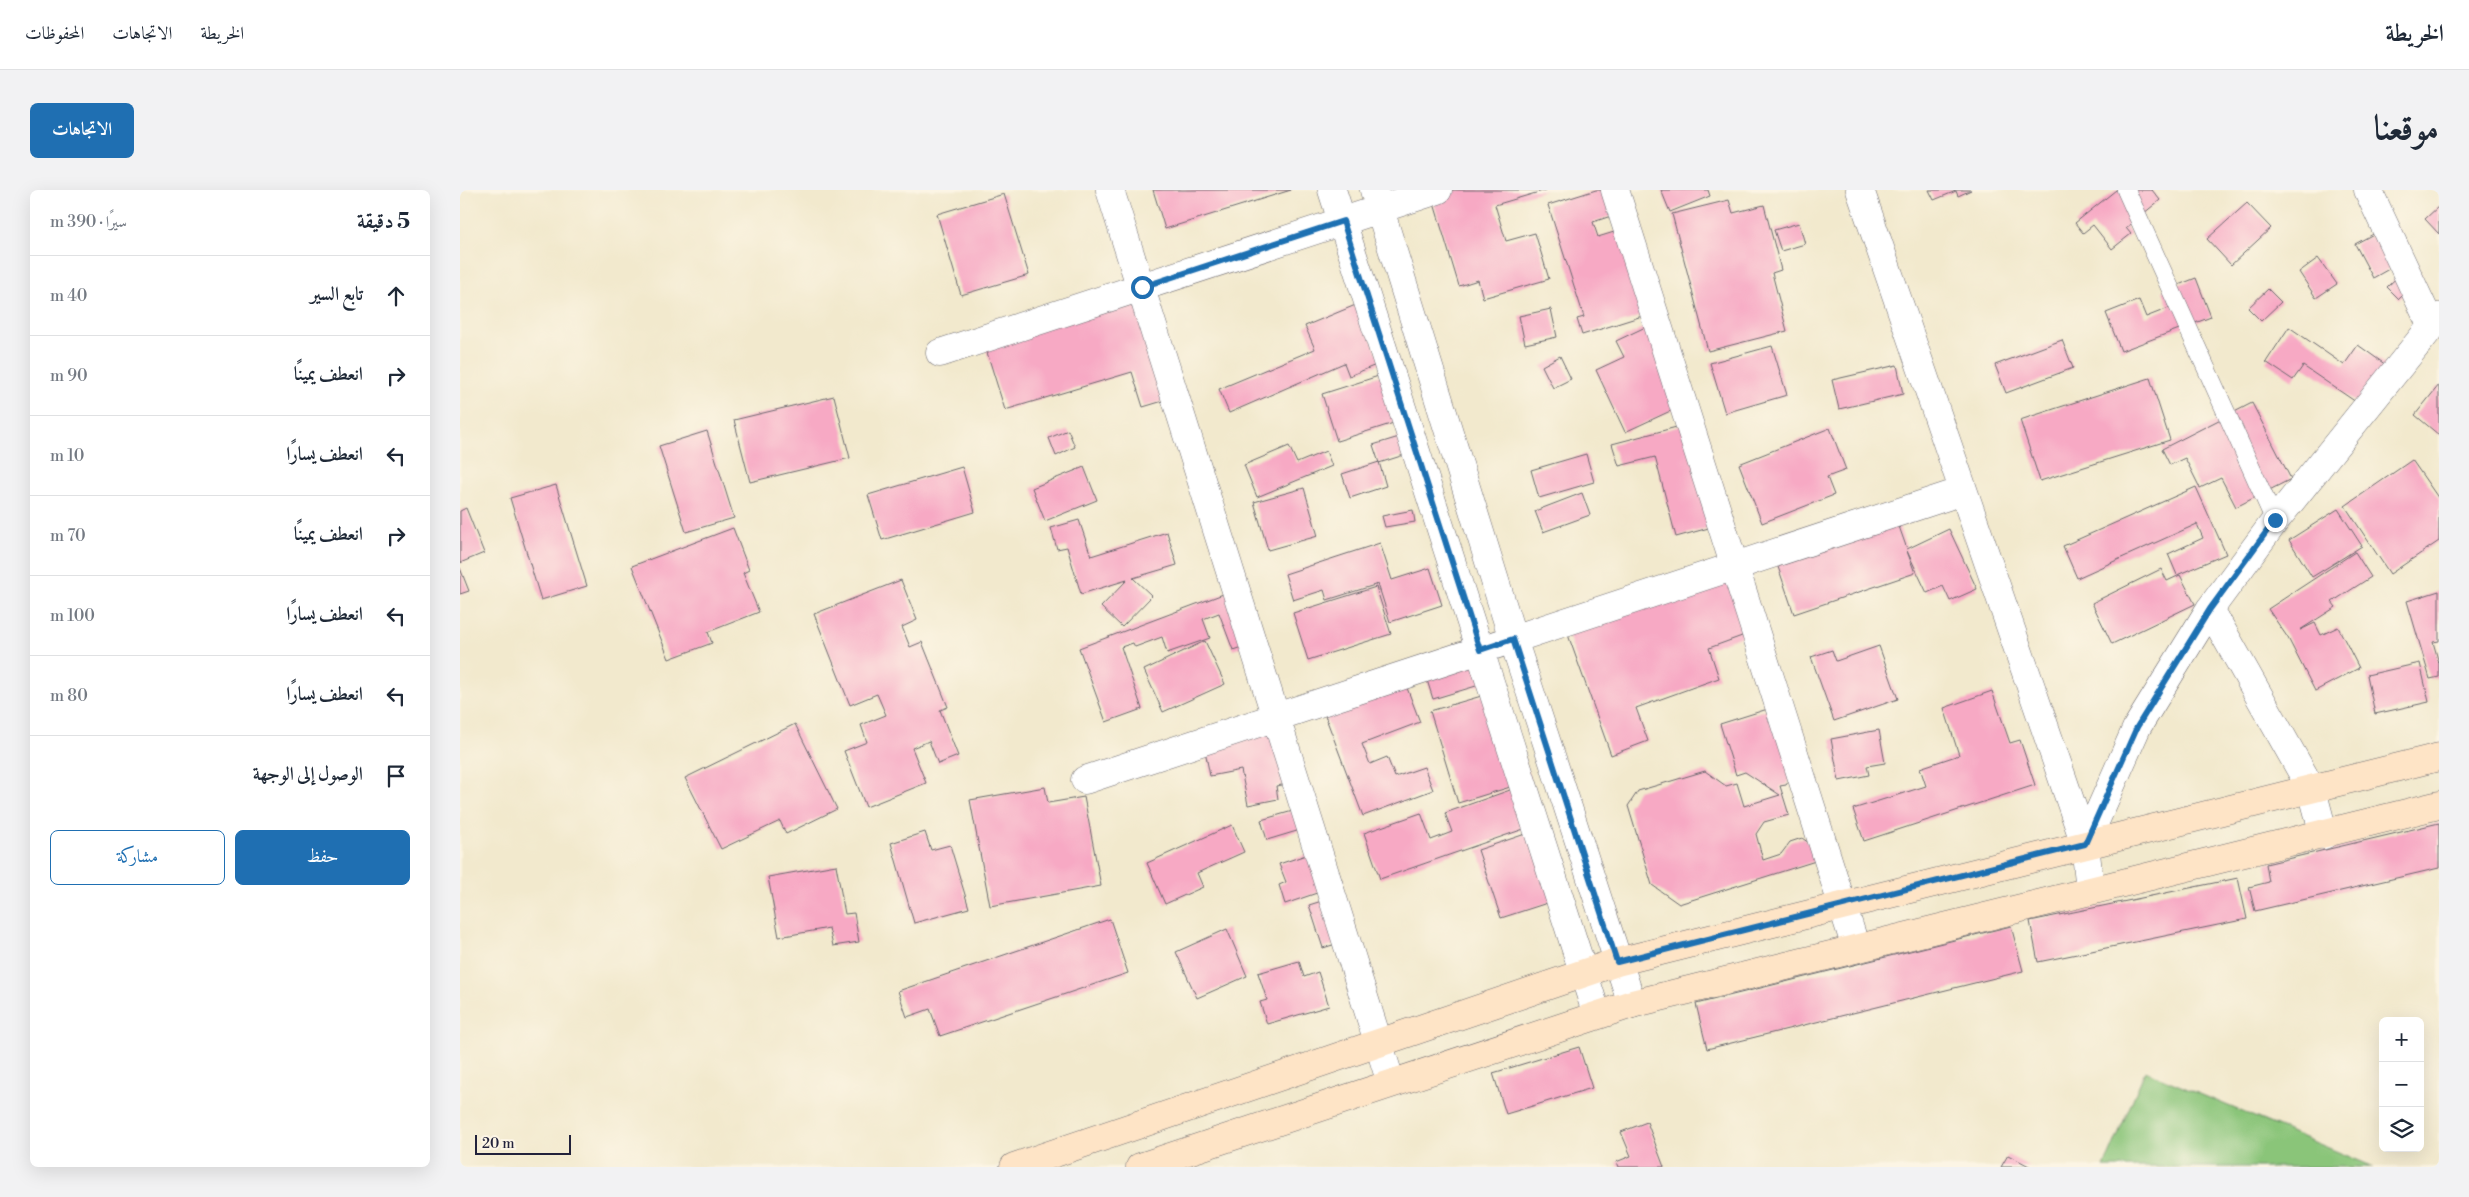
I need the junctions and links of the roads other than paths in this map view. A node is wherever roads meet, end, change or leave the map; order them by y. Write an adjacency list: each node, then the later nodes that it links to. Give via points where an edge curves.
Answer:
1 (1110, 190): 10 (street)
2 (1332, 190): 9 (street)
3 (1438, 190): 8 (street)
4 (1615, 190): 15 (street)
5 (1860, 190): 13 (street)
6 (2126, 190): 14 (lane)
7 (2368, 190): 11 (street)
8 (1377, 200): 9 (street); 17 (street)
9 (1343, 221): 10 (street); 18 (street)
10 (1142, 287): 12 (street); 19 (street)
11 (2435, 322): 14 (street)
12 (940, 353)
13 (1963, 491): 15 (street); 25 (street)
14 (2275, 520): 16 (street)
15 (1733, 567): 17 (street); 27 (street)
16 (2210, 609): 22 (street); 25 (street, via 2137,727)
17 (1513, 639): 18 (street); 29 (street)
18 (1480, 650): 19 (street); 30 (street)
19 (1276, 717): 21 (street); 33 (street)
20 (2439, 757): 22 (main road)
21 (1085, 780)
22 (2312, 790): 24 (street); 25 (main road)
23 (2439, 806): 24 (main road)
24 (2324, 835): 26 (main road)
25 (2085, 844): 26 (street); 27 (main road)
26 (2090, 890): 28 (main road)
27 (1842, 905): 28 (street); 29 (main road)
28 (1856, 948): 31 (main road)
29 (1617, 962): 30 (main road); 31 (street)
30 (1584, 973): 32 (street); 33 (main road)
31 (1632, 1004): 32 (main road)
32 (1597, 1015): 34 (main road)
33 (1379, 1043): 34 (street); 35 (main road)
34 (1391, 1083): 36 (main road)
35 (1014, 1167)
36 (1140, 1167)

